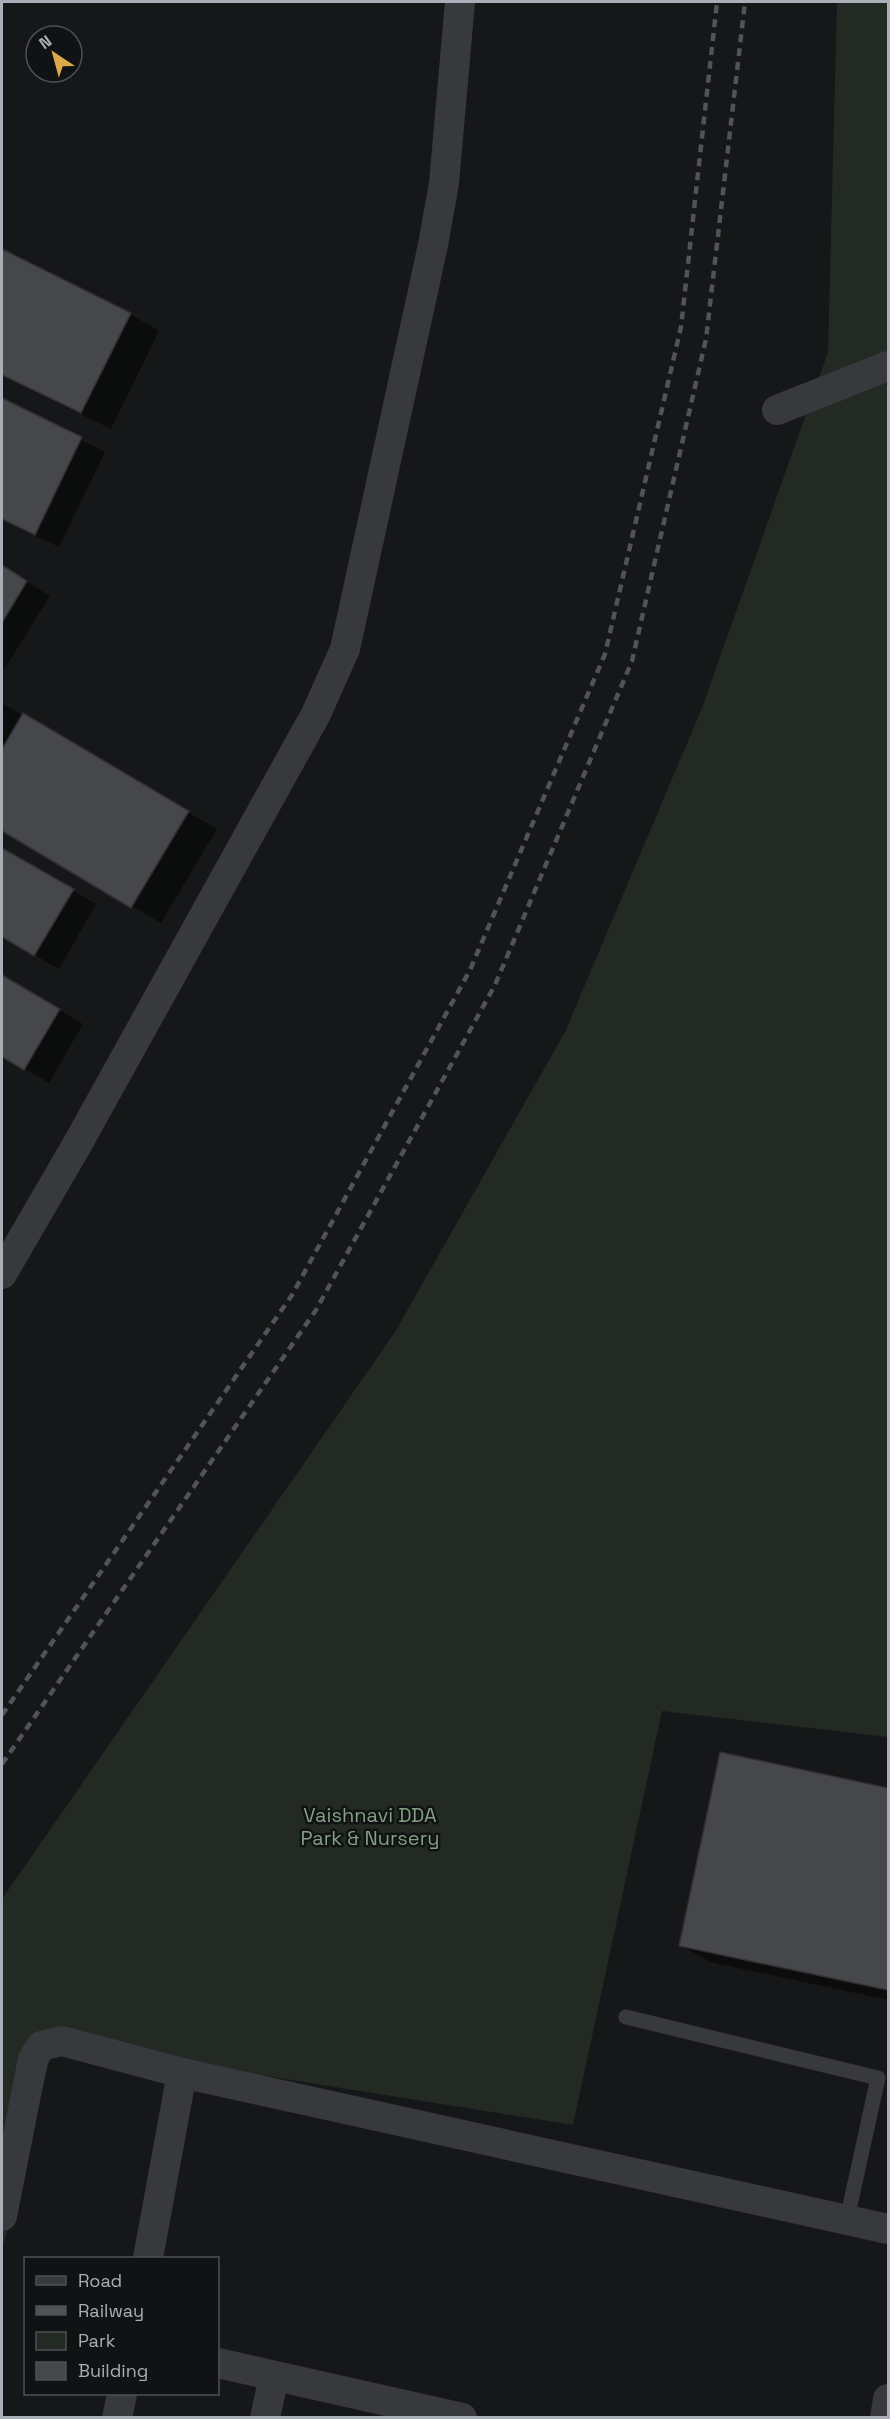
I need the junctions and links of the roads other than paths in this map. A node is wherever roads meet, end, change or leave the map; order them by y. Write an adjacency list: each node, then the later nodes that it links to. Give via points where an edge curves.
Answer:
1 (460, 2): 4 (street, via 444,183 433,245 345,649 316,714)
2 (888, 366): 3 (street)
3 (777, 411)
4 (2, 1275)
5 (626, 2017): 8 (lane, via 878,2078)
6 (182, 2073): 7 (street, via 62,2041 41,2046 33,2059); 8 (street); 10 (street)
7 (2, 2216)
8 (847, 2219): 9 (street)
9 (888, 2229)
10 (148, 2257)
11 (219, 2363): 12 (street)
12 (274, 2376): 15 (street); 17 (street)
13 (122, 2395): 16 (street)
14 (888, 2399): 19 (street)
15 (404, 2411): 18 (street)
16 (117, 2418)
17 (265, 2418)
18 (462, 2418)
19 (885, 2418)

